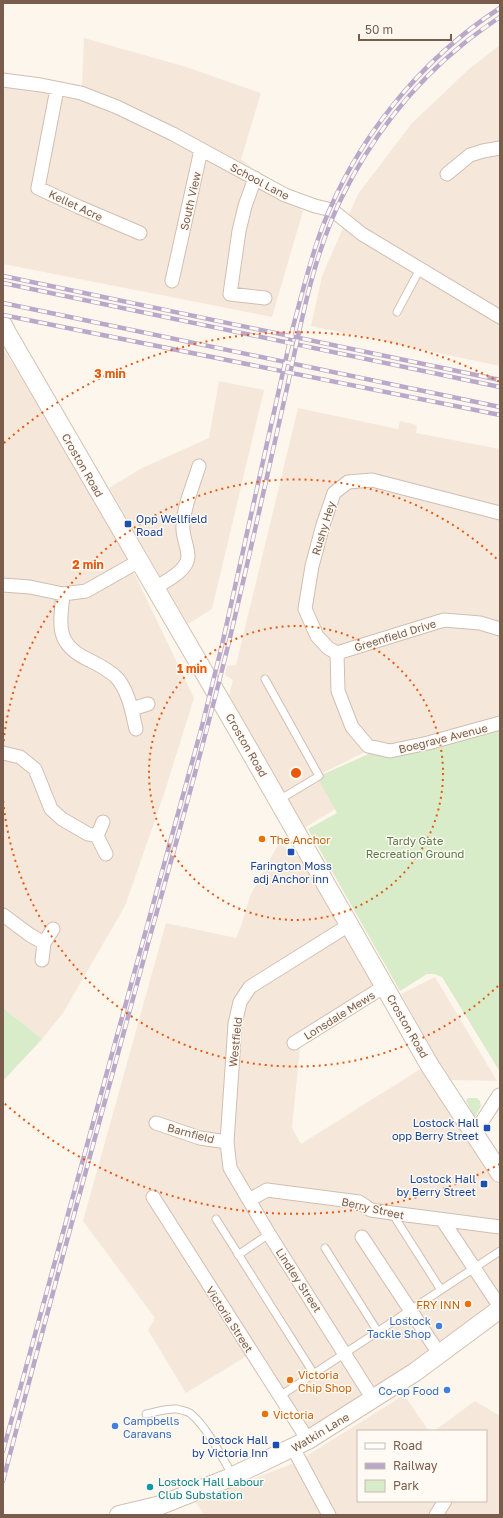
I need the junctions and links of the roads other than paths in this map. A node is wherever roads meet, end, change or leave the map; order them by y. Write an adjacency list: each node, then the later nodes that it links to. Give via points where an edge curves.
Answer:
1 (3, 80): 2 (street, School Lane)
2 (57, 89): 4 (street, School Lane, via 81,93 117,107); 7 (street, Kellet Acre, via 38,188)
3 (500, 148): 5 (street, via 470,155)
4 (201, 150): 6 (street, School Lane); 9 (street, South View)
5 (447, 174)
6 (255, 178): 8 (street, School Lane, via 285,195 332,210 362,234); 10 (street, via 239,231 230,294)
7 (140, 233)
8 (420, 269): 11 (lane); 12 (street, School Lane)
9 (172, 281)
10 (265, 298)
11 (398, 312)
12 (500, 317)
13 (5, 329): 16 (street, Croston Road)
14 (199, 466): 18 (street, via 182,526 188,557 184,567)
15 (500, 513): 21 (street, Rushy Hey, via 372,480 348,482 334,493 322,525 305,609 317,636 328,648)
16 (138, 561): 18 (street, Croston Road); 19 (street, via 86,591)
17 (3, 585): 19 (street, via 30,587)
18 (155, 588): 28 (street, Croston Road)
19 (63, 594): 24 (street, via 60,624 65,642 80,656 106,669 117,678)
20 (500, 629): 21 (street, Greenfield Drive, via 480,623 444,620)
21 (337, 653): 25 (street, Boegrave Avenue, via 338,691 352,727 368,746 390,751 428,744)
22 (265, 679): 28 (lane, via 319,776)
23 (148, 704): 24 (street)
24 (132, 709): 26 (street)
25 (500, 723)
26 (136, 729)
27 (3, 753): 30 (street, via 20,757 35,769 51,809 62,819 88,834)
28 (278, 800): 33 (street, Croston Road)
29 (103, 822): 30 (street)
30 (97, 836): 31 (street)
31 (106, 854)
32 (3, 914): 35 (street)
33 (349, 924): 37 (street, Croston Road); 42 (street, Westfield, via 250,987 240,1002 234,1024)
34 (53, 929): 35 (street)
35 (44, 943): 36 (street)
36 (42, 960)
37 (384, 986): 38 (street, Lonsdale Mews); 41 (street, Croston Road, via 430,1066)
38 (294, 1044)
39 (499, 1095): 41 (street)
40 (156, 1123): 42 (street, Barnfield, via 200,1138)
41 (474, 1134): 44 (street, Croston Road)
42 (227, 1142): 43 (street, Westfield)
43 (230, 1168): 46 (street, Lindley Street)
44 (497, 1168)
45 (153, 1198): 65 (street, Victoria Street)
46 (249, 1200): 47 (street, Berry Street, via 267,1190 359,1202 371,1210); 51 (street, Lindley Street)
47 (392, 1214): 49 (street, Berry Street); 57 (lane)
48 (216, 1219): 55 (lane)
49 (443, 1221): 50 (street, Berry Street); 56 (street)
50 (500, 1227)
51 (269, 1234): 55 (lane); 61 (street, Lindley Street)
52 (362, 1237): 59 (street)
53 (325, 1248): 60 (lane)
54 (500, 1251): 56 (lane)
55 (238, 1255): 63 (lane)
56 (475, 1268): 57 (lane); 58 (street)
57 (441, 1290): 59 (lane)
58 (497, 1304): 62 (street, Watkin Lane)
59 (411, 1310): 60 (lane); 62 (street)
60 (378, 1332): 61 (lane)
61 (346, 1353): 63 (lane); 64 (street, Lindley Street)
62 (440, 1354): 64 (street, Watkin Lane)
63 (314, 1374): 65 (lane)
64 (371, 1395): 67 (street, Watkin Lane)
65 (280, 1396): 67 (street, Victoria Street)
66 (146, 1414): 68 (lane, via 177,1409 191,1414 217,1448)
67 (301, 1444): 68 (street, Watkin Lane); 71 (street, Victoria Street)
68 (233, 1477): 70 (street, Watkin Lane)
69 (444, 1502): 73 (street)
70 (160, 1510): 72 (street, Watkin Lane)
71 (325, 1514)
72 (119, 1515)
73 (436, 1515)

